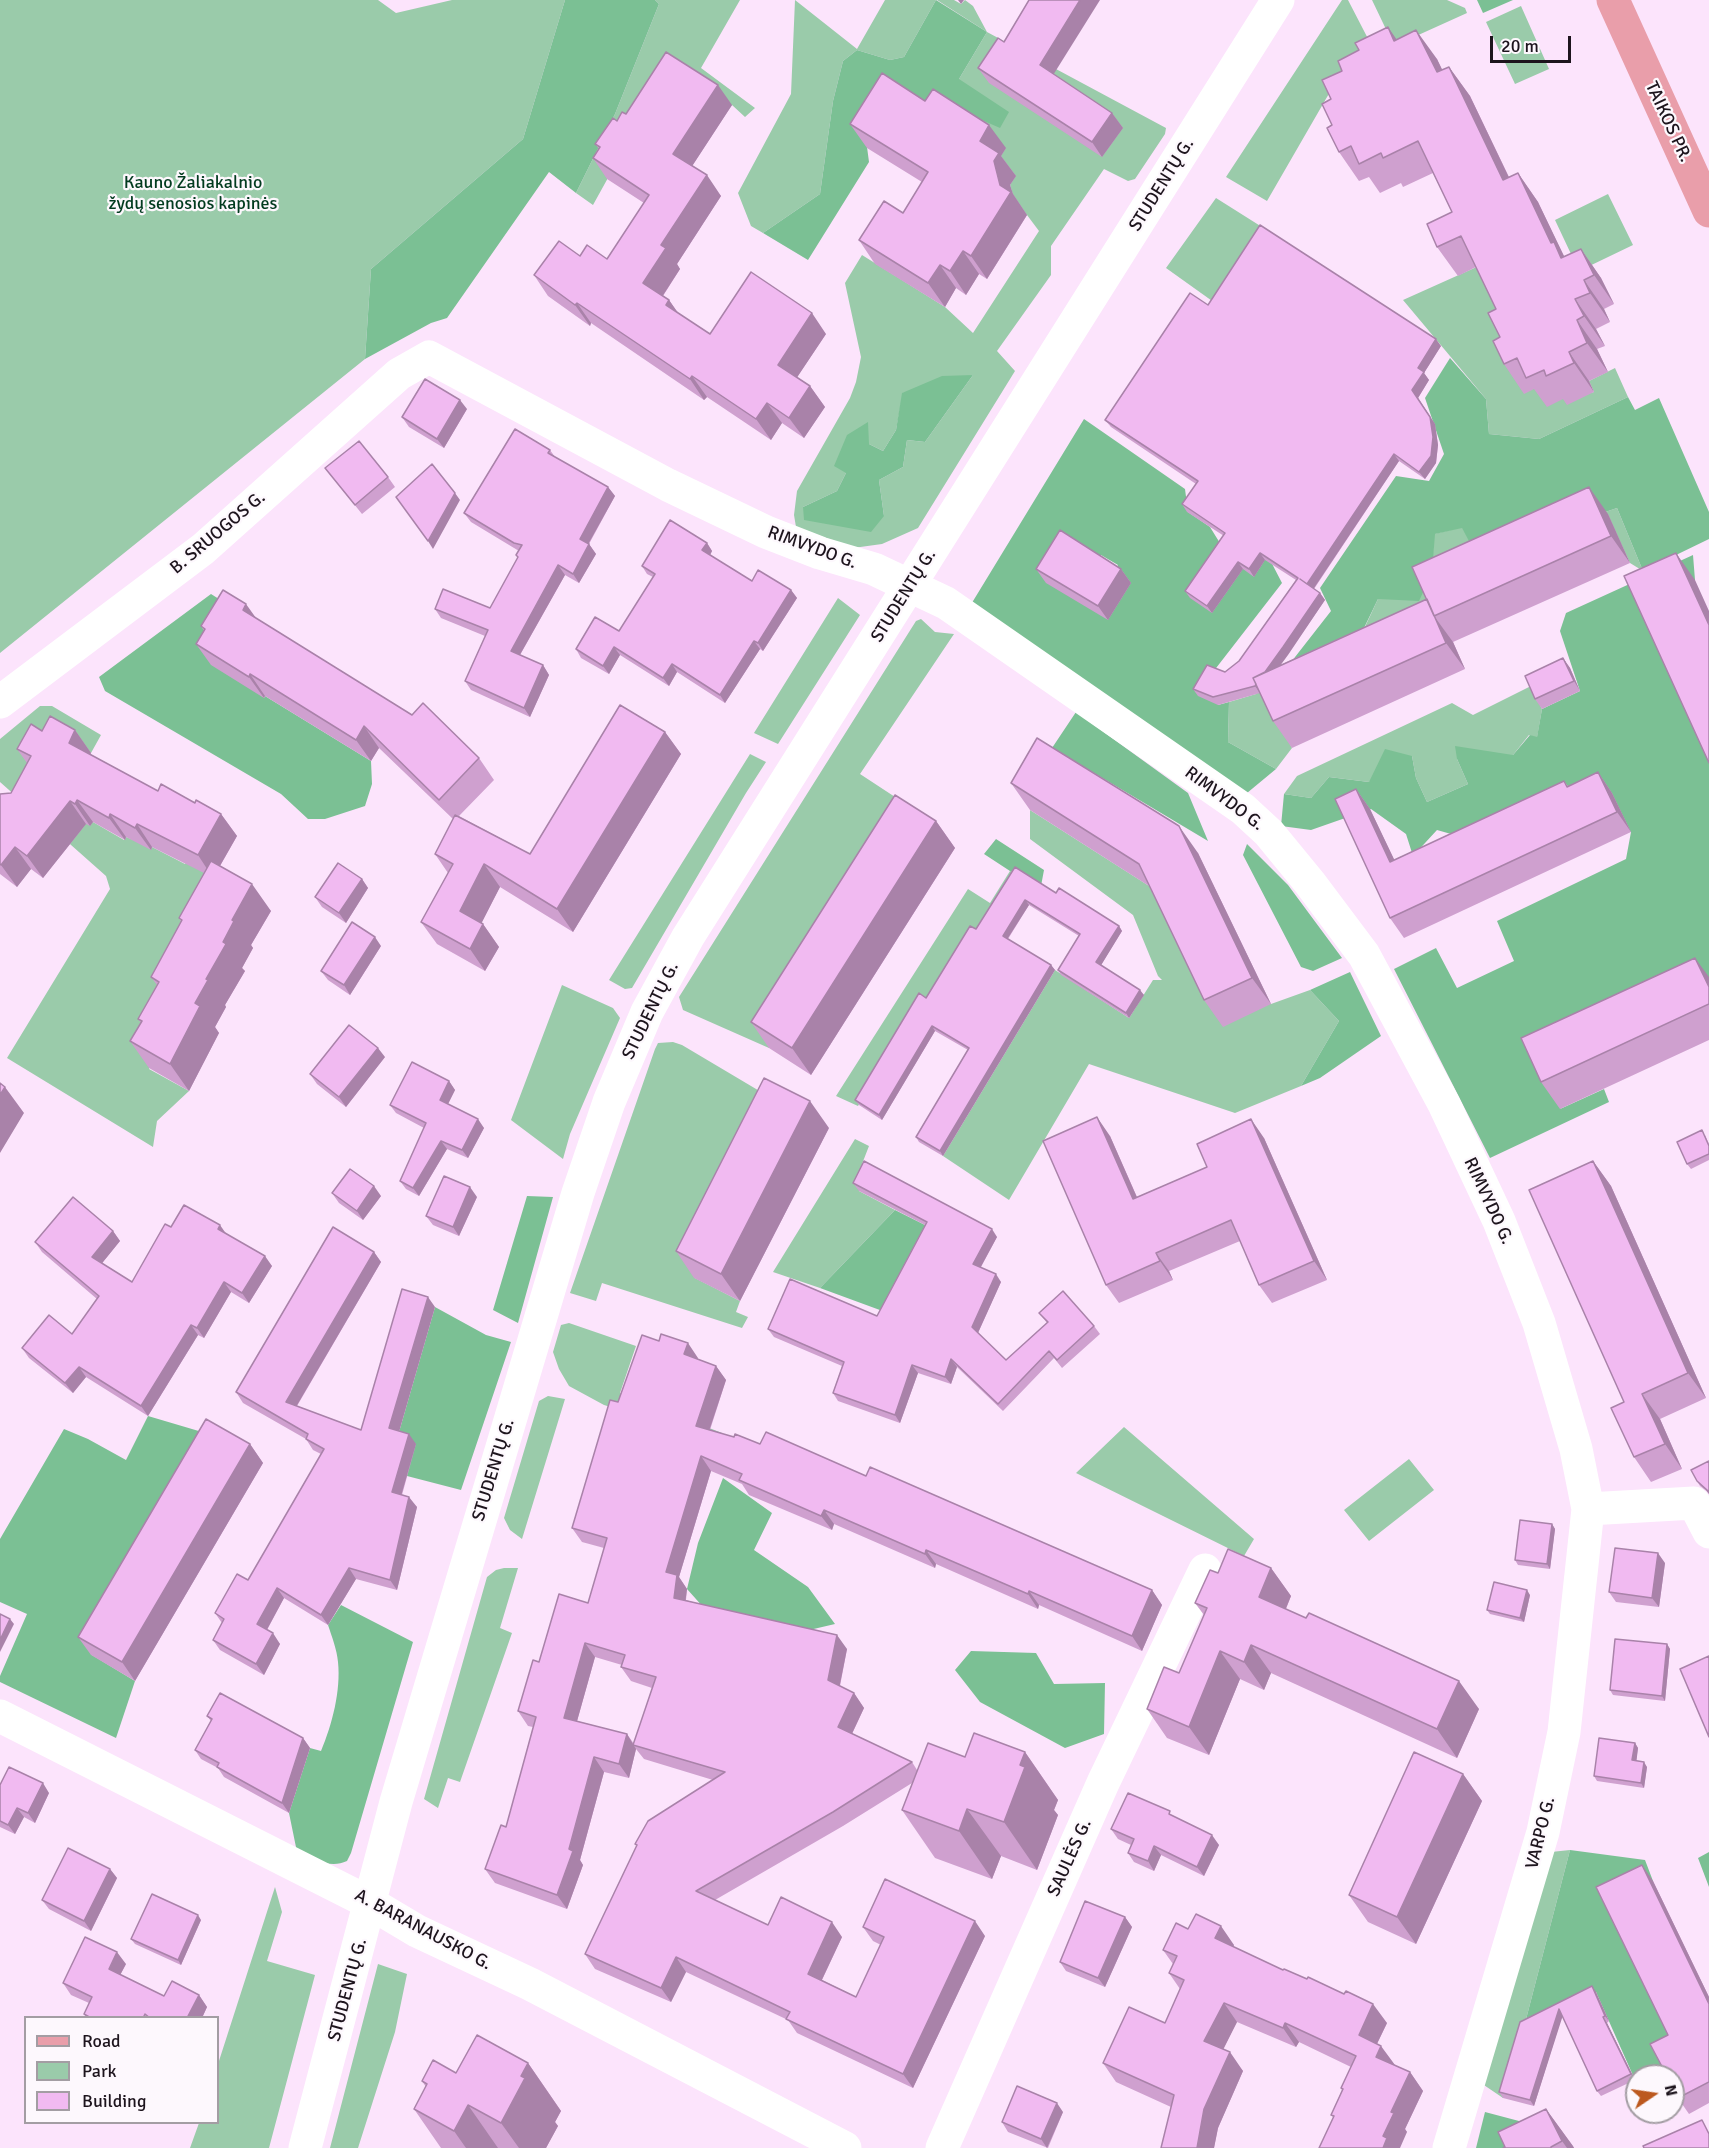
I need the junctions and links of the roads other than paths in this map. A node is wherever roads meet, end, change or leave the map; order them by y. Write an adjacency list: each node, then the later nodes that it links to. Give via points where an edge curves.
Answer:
1 (1278, 0): 5 (street, STUDENTŲ G.)
2 (1613, 0): 3 (main road, TAIKOS PR.)
3 (1709, 211)
4 (429, 357): 5 (street, RIMVYDO G., via 766,532 874,569); 6 (street, B. SRUOGOS G., via 399,374 203,549)
5 (910, 586): 7 (street, RIMVYDO G., via 946,603 1243,809 1276,842 1365,955 1444,1104 1499,1221 1539,1323 1576,1449); 11 (street, STUDENTŲ G., via 688,938 647,1012 609,1102 571,1214 481,1514)
6 (0, 702)
7 (1588, 1509): 8 (street, via 1694,1503); 15 (street, VARPO G., via 1564,1732 1543,1832)
8 (1709, 1532)
9 (1205, 1570): 14 (street, SAULĖS G., via 1104,1783)
10 (0, 1716): 11 (street, A. BARANAUSKO G.)
11 (370, 1903): 12 (street, STUDENTŲ G.); 13 (street, A. BARANAUSKO G., via 417,1931 530,1984)
12 (305, 2148)
13 (845, 2148)
14 (942, 2148)
15 (1449, 2148)

